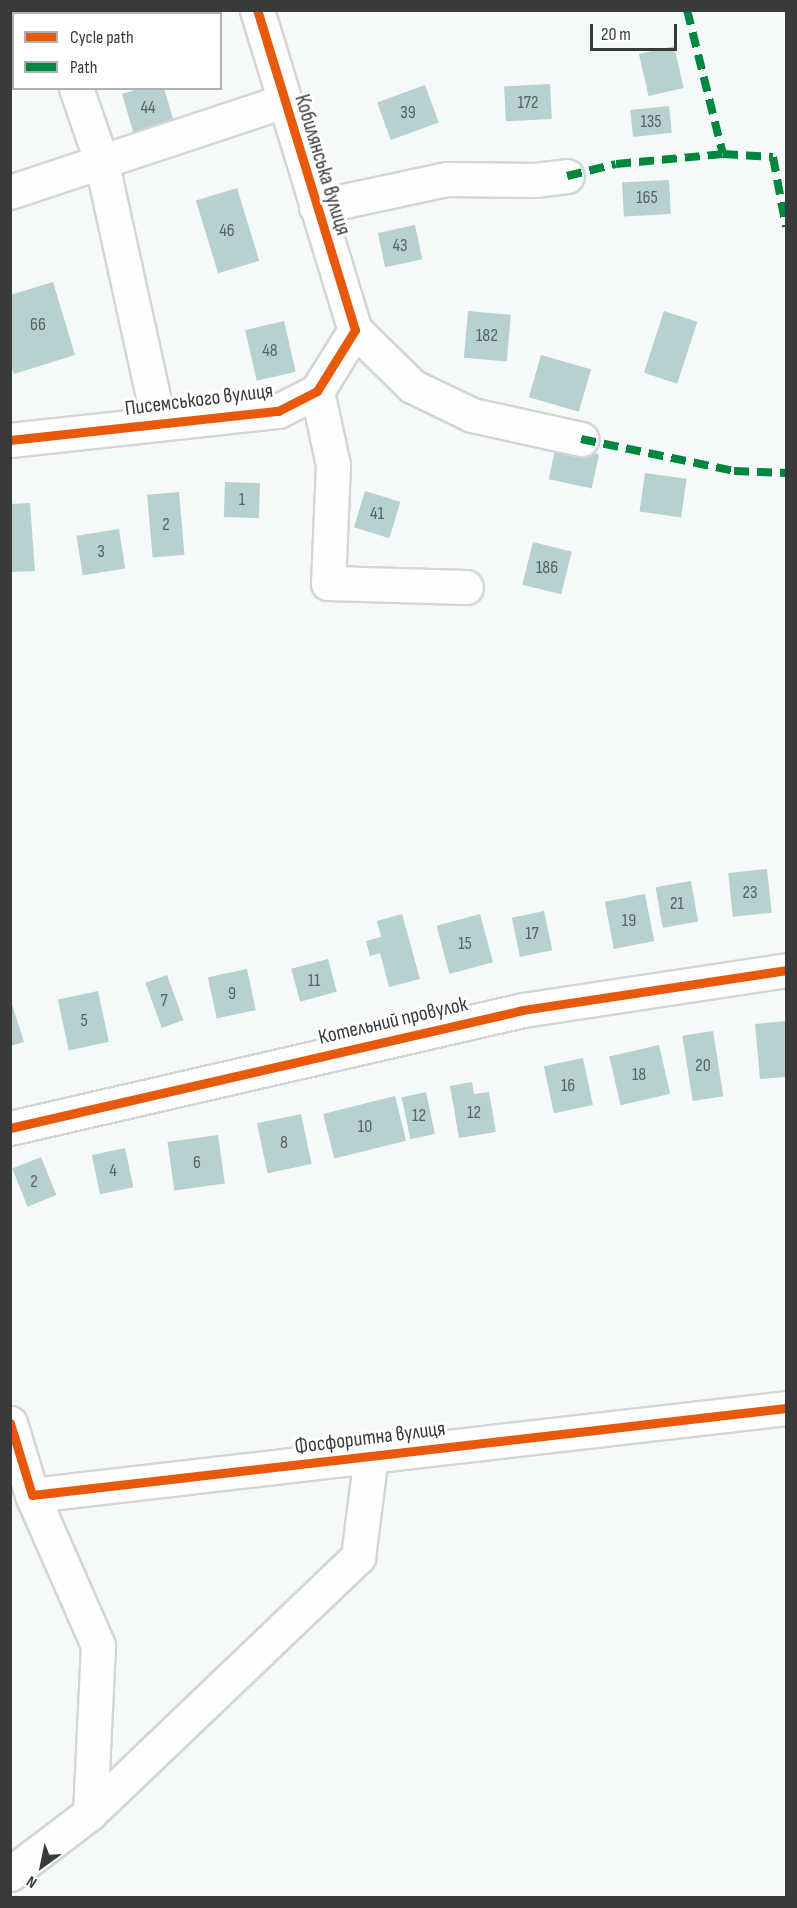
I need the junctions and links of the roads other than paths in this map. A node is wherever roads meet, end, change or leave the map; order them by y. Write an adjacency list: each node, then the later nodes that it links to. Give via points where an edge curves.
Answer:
1 (257, 10): 3 (street, Кобилянська вулиця)
2 (77, 90): 4 (street)
3 (284, 101): 4 (street); 7 (street, Кобилянська вулиця)
4 (101, 160): 6 (street); 10 (street)
5 (567, 176): 7 (street, via 535,180 447,179)
6 (10, 192)
7 (315, 207): 8 (street, Кобилянська вулиця)
8 (355, 330): 9 (street); 11 (street, via 412,386 472,415)
9 (317, 391): 10 (street, Писемського вулиця, via 278,411); 13 (street, via 333,465 328,583)
10 (159, 424): 12 (street, Писемського вулиця)
11 (581, 439)
12 (10, 440)
13 (466, 587)
14 (786, 970): 15 (street, Котельний провулок, via 523,1010)
15 (10, 1128)
16 (786, 1408): 18 (street, Фосфоритна вулиця)
17 (10, 1424): 19 (street)
18 (371, 1456): 19 (street, Фосфоритна вулиця); 20 (street, via 358,1557)
19 (32, 1495): 20 (street, via 98,1646)
20 (90, 1814): 21 (street)
21 (10, 1874)

